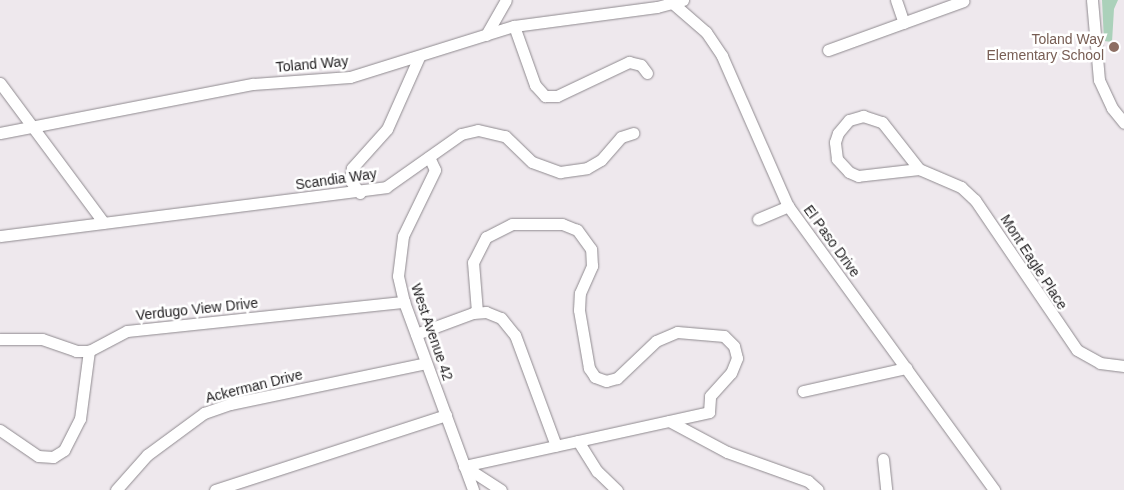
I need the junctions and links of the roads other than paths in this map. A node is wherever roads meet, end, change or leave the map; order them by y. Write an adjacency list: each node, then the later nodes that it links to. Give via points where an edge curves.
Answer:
1 (506, 0): 8 (street)
2 (896, 0): 6 (street)
3 (1092, 0): 13 (street, via 1099,80 1112,108)
4 (675, 1): 7 (street, Toland Way); 20 (street, El Paso Drive, via 706,32 722,56)
5 (963, 1): 6 (street)
6 (904, 23): 9 (street)
7 (514, 26): 8 (street, Toland Way); 11 (street, via 535,85 545,96 557,96 629,62 641,65)
8 (486, 35): 10 (street, Toland Way)
9 (828, 50)
10 (419, 57): 14 (street, Toland Way, via 350,77 253,84); 19 (street, via 386,129 352,168 350,180)
11 (646, 73)
12 (0, 83): 14 (street)
13 (1124, 123)
14 (32, 125): 15 (street, Toland Way); 22 (street)
15 (0, 133)
16 (633, 134): 17 (street, Scandia Way, via 621,137 602,160 571,172 541,167 505,136 488,130 461,134)
17 (429, 157): 19 (street, Scandia Way, via 386,187); 24 (street, West Avenue 42, via 435,170 400,249 398,276)
18 (919, 169): 18 (street, Mont Eagle Place, via 887,127 876,119 856,118 838,133 837,159 850,172 864,175); 30 (street, Mont Eagle Place, via 962,187 975,200 1077,350 1100,363)
19 (360, 193): 22 (street, Scandia Way)
20 (788, 206): 21 (street); 31 (street, El Paso Drive)
21 (758, 219)
22 (104, 223): 23 (street, Scandia Way)
23 (0, 236)
24 (404, 302): 26 (street, West Avenue 42); 28 (street, Verdugo View Drive, via 127,331)
25 (477, 312): 26 (street); 34 (street, via 473,262 486,237 512,224 570,226 583,235 593,257 579,302 592,373 606,381 617,378 669,333 724,336 734,346 737,358 731,373 710,396 709,412); 37 (street, via 494,314 512,328)
26 (416, 334): 29 (street, West Avenue 42)
27 (0, 339): 28 (street, via 42,339 76,351)
28 (89, 351): 35 (street, via 80,419 64,450 53,457 38,456)
29 (426, 362): 33 (street, West Avenue 42); 40 (street, Ackerman Drive, via 211,410 192,420 147,455)
30 (1124, 366)
31 (906, 368): 32 (street); 47 (street, El Paso Drive)
32 (803, 390)
33 (446, 415): 39 (street, West Avenue 42); 41 (street)
34 (669, 421): 36 (street); 45 (street, via 727,452 808,481)
35 (0, 430)
36 (578, 441): 37 (street); 44 (street, via 596,471)
37 (556, 446): 39 (street)
38 (883, 459): 46 (street)
39 (464, 466): 42 (street, West Avenue 42); 43 (street)
40 (116, 490)
41 (215, 490)
42 (474, 490)
43 (501, 490)
44 (617, 490)
45 (818, 490)
46 (886, 490)
47 (994, 490)

